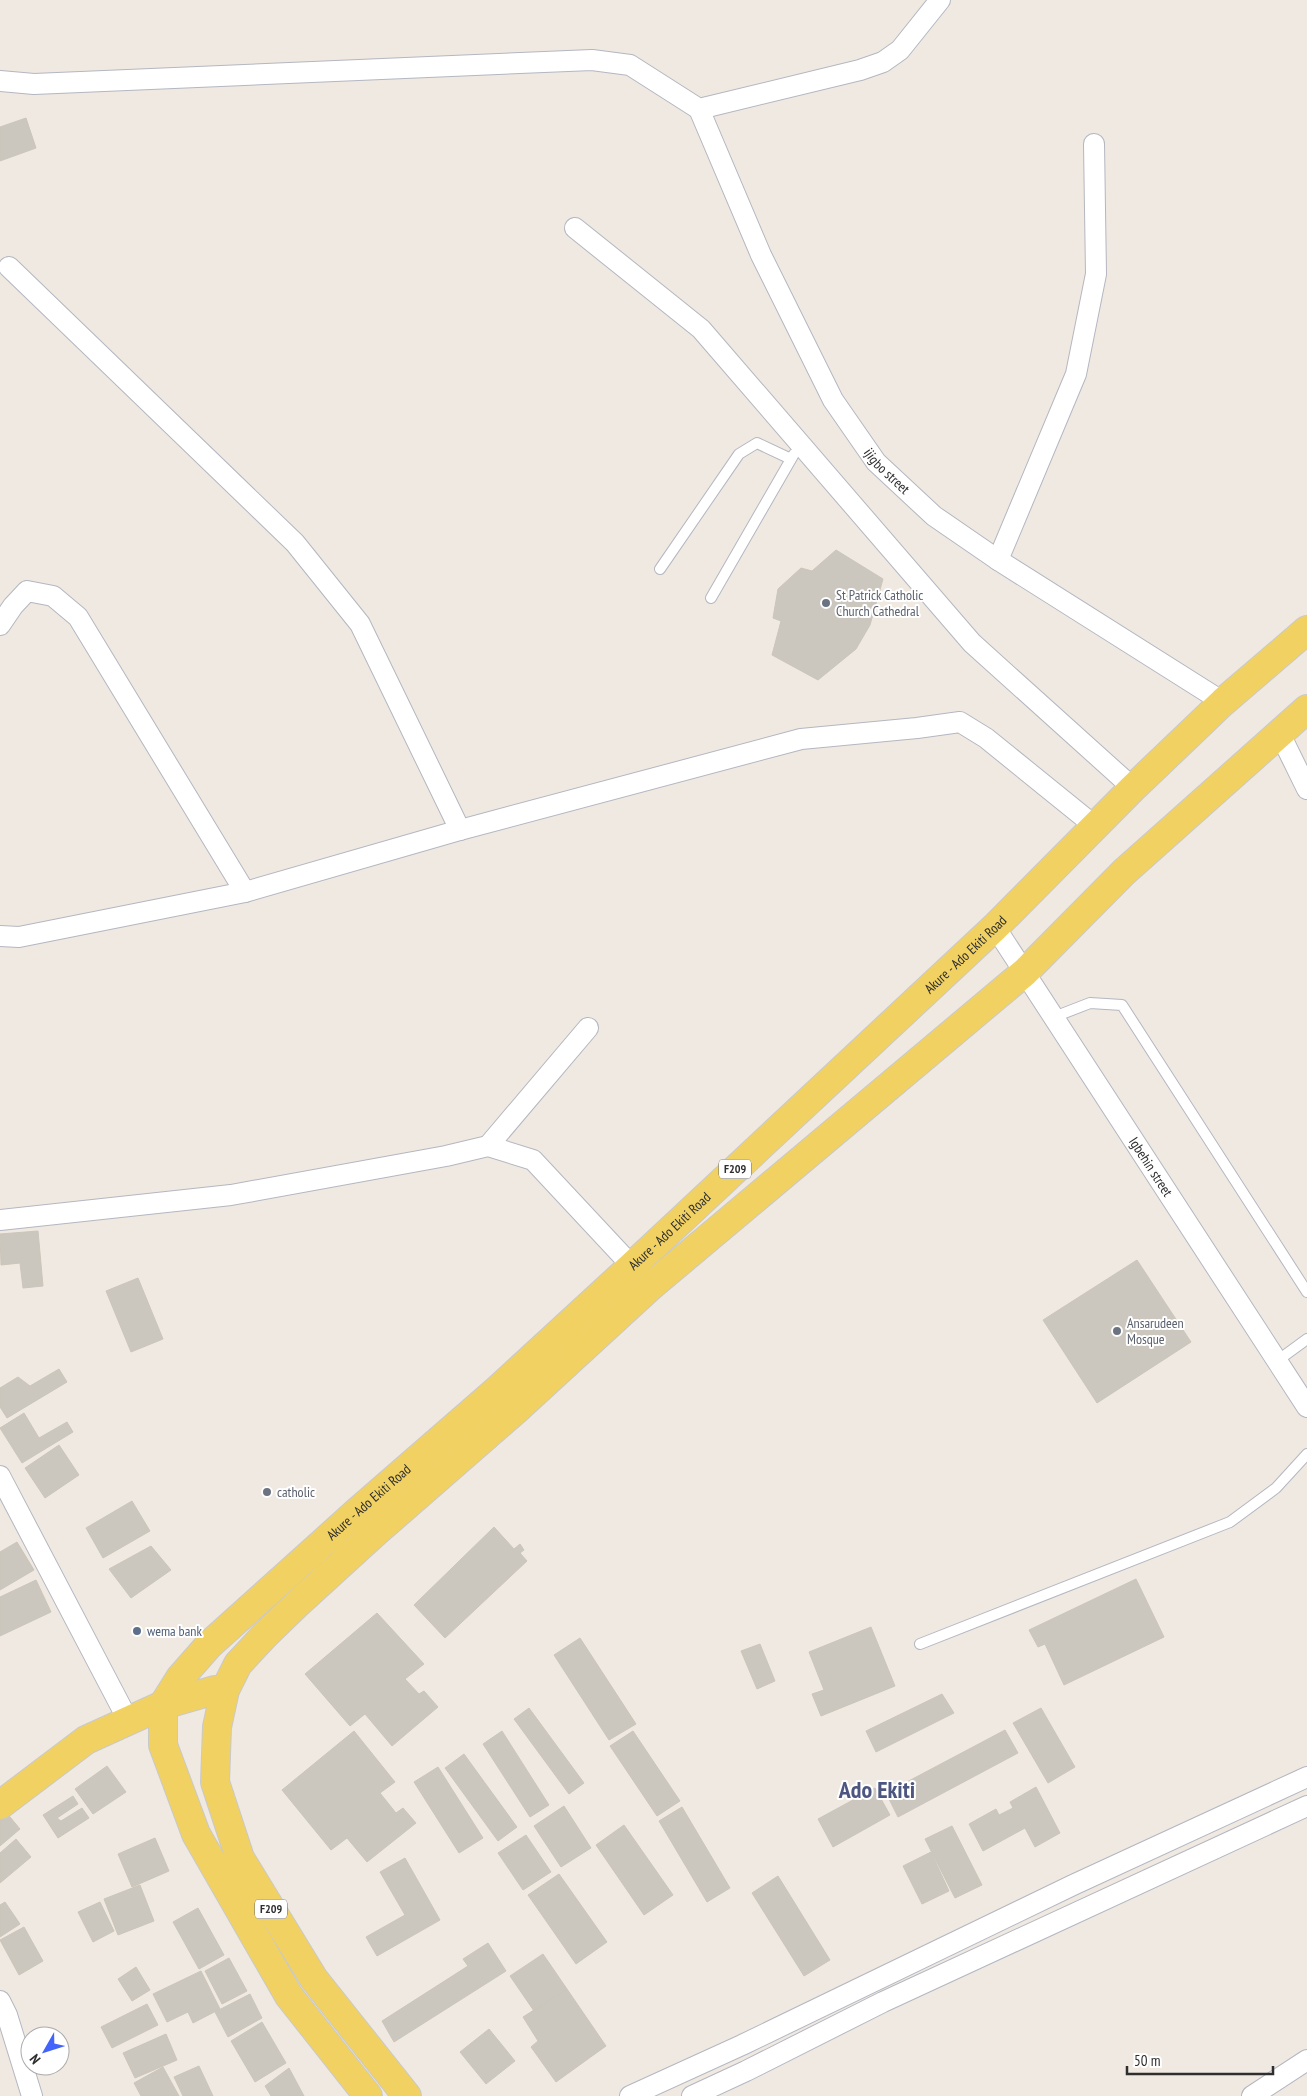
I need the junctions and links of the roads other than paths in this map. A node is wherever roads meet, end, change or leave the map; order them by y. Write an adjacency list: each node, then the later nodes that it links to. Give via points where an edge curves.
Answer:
1 (940, 0): 3 (street, via 900,50 883,62)
2 (0, 81): 3 (street, via 34,84 592,60 630,65)
3 (699, 109): 8 (street, ijigbo street, via 761,255 833,400 876,462 934,516)
4 (1094, 144): 8 (street, via 1096,274 1076,374)
5 (576, 228): 7 (street, via 701,329)
6 (9, 267): 19 (street, via 301,551 360,624)
7 (796, 451): 9 (lane, via 757,443 739,454); 10 (lane); 16 (street, via 972,643)
8 (998, 560): 13 (street, ijigbo street)
9 (660, 569)
10 (711, 598)
11 (0, 626): 20 (street, via 27,591 53,596 78,617)
12 (1307, 630): 13 (main road, Akure - Ado Ekiti Road / F209)
13 (1223, 702): 16 (main road, Akure - Ado Ekiti Road / F209)
14 (1307, 709): 15 (main road, Akure - Ado Ekiti Road / F209)
15 (1279, 732): 17 (street); 23 (main road, Akure - Ado Ekiti Road / F209, via 1124,872)
16 (1133, 788): 18 (main road, Akure - Ado Ekiti Road / F209)
17 (1307, 789)
18 (1096, 827): 19 (street, via 986,738 960,722 801,739); 21 (main road, Akure - Ado Ekiti Road / F209)
19 (460, 830): 20 (street)
20 (245, 892): 22 (street, via 19,937)
21 (995, 927): 23 (street, Igbehin street); 28 (main road, Akure - Ado Ekiti Road / F209)
22 (0, 936)
23 (1026, 972): 24 (street, Igbehin street); 36 (main road, Akure - Ado Ekiti Road / F209, via 651,1286 376,1532 265,1635 238,1664)
24 (1054, 1018): 29 (lane, via 1090,1003 1122,1005); 31 (street, Igbehin street)
25 (588, 1028): 26 (street)
26 (488, 1146): 27 (street, via 231,1195); 28 (street, via 533,1160)
27 (0, 1220)
28 (632, 1266): 37 (main road, Akure - Ado Ekiti Road / F209, via 498,1390 209,1645)
29 (1307, 1292)
30 (1307, 1339): 31 (lane)
31 (1277, 1361): 32 (street, Igbehin street)
32 (1307, 1407)
33 (1307, 1454): 35 (lane, via 1276,1488 1230,1522)
34 (0, 1476): 38 (street)
35 (920, 1644)
36 (225, 1690): 37 (main road); 46 (main road, F209, via 217,1727 215,1782 240,1858 314,1979)
37 (162, 1705): 38 (main road); 45 (main road, F209, via 163,1746 196,1834 289,1996)
38 (128, 1720): 40 (main road, via 86,1740)
39 (1307, 1777): 47 (street)
40 (0, 1805)
41 (1307, 1806): 48 (street, via 883,2002)
42 (0, 2002): 44 (street)
43 (1307, 2060): 49 (street)
44 (32, 2096)
45 (368, 2096)
46 (407, 2096)
47 (630, 2096)
48 (692, 2096)
49 (1252, 2096)

